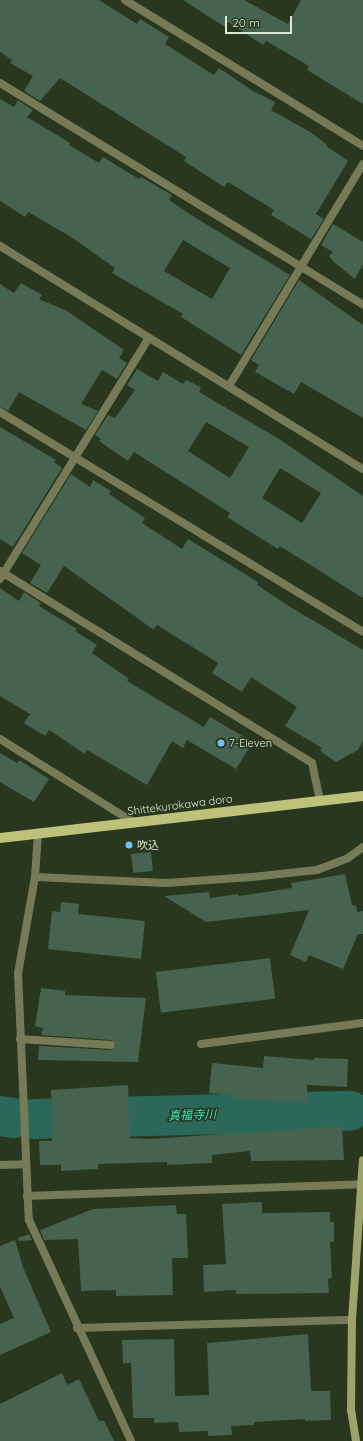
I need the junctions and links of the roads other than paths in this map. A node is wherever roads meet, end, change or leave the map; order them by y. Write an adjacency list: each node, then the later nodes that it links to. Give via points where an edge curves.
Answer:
1 (125, 0): 3 (street)
2 (0, 83): 6 (street)
3 (363, 146)
4 (363, 164): 6 (street)
5 (0, 246): 8 (street)
6 (301, 267): 7 (street); 9 (street)
7 (363, 305)
8 (150, 338): 9 (street); 11 (street)
9 (229, 386): 12 (street)
10 (0, 412): 11 (street)
11 (75, 457): 13 (street); 14 (street)
12 (363, 469)
13 (1, 574): 17 (street, via 312,763)
14 (363, 632)
15 (0, 739): 18 (street)
16 (363, 796): 17 (main road, Shittekurokawa doro)
17 (320, 800): 18 (main road, Shittekurokawa doro)
18 (133, 822): 19 (main road, Shittekurokawa doro)
19 (38, 833): 20 (main road, Shittekurokawa doro); 22 (street)
20 (0, 838)
21 (363, 847): 22 (street, via 348,858 316,870 252,877 166,883)
22 (35, 877): 24 (street, via 18,974)
23 (363, 1024): 25 (street)
24 (20, 1039): 26 (street); 28 (street)
25 (201, 1044)
26 (111, 1045)
27 (363, 1160): 30 (street)
28 (25, 1164): 29 (street); 31 (street)
29 (0, 1165)
30 (362, 1184): 31 (street); 32 (street)
31 (27, 1196): 33 (street, via 29,1220)
32 (352, 1320): 33 (street); 35 (street, via 351,1410)
33 (77, 1328): 34 (street)
34 (131, 1441)
35 (356, 1441)

